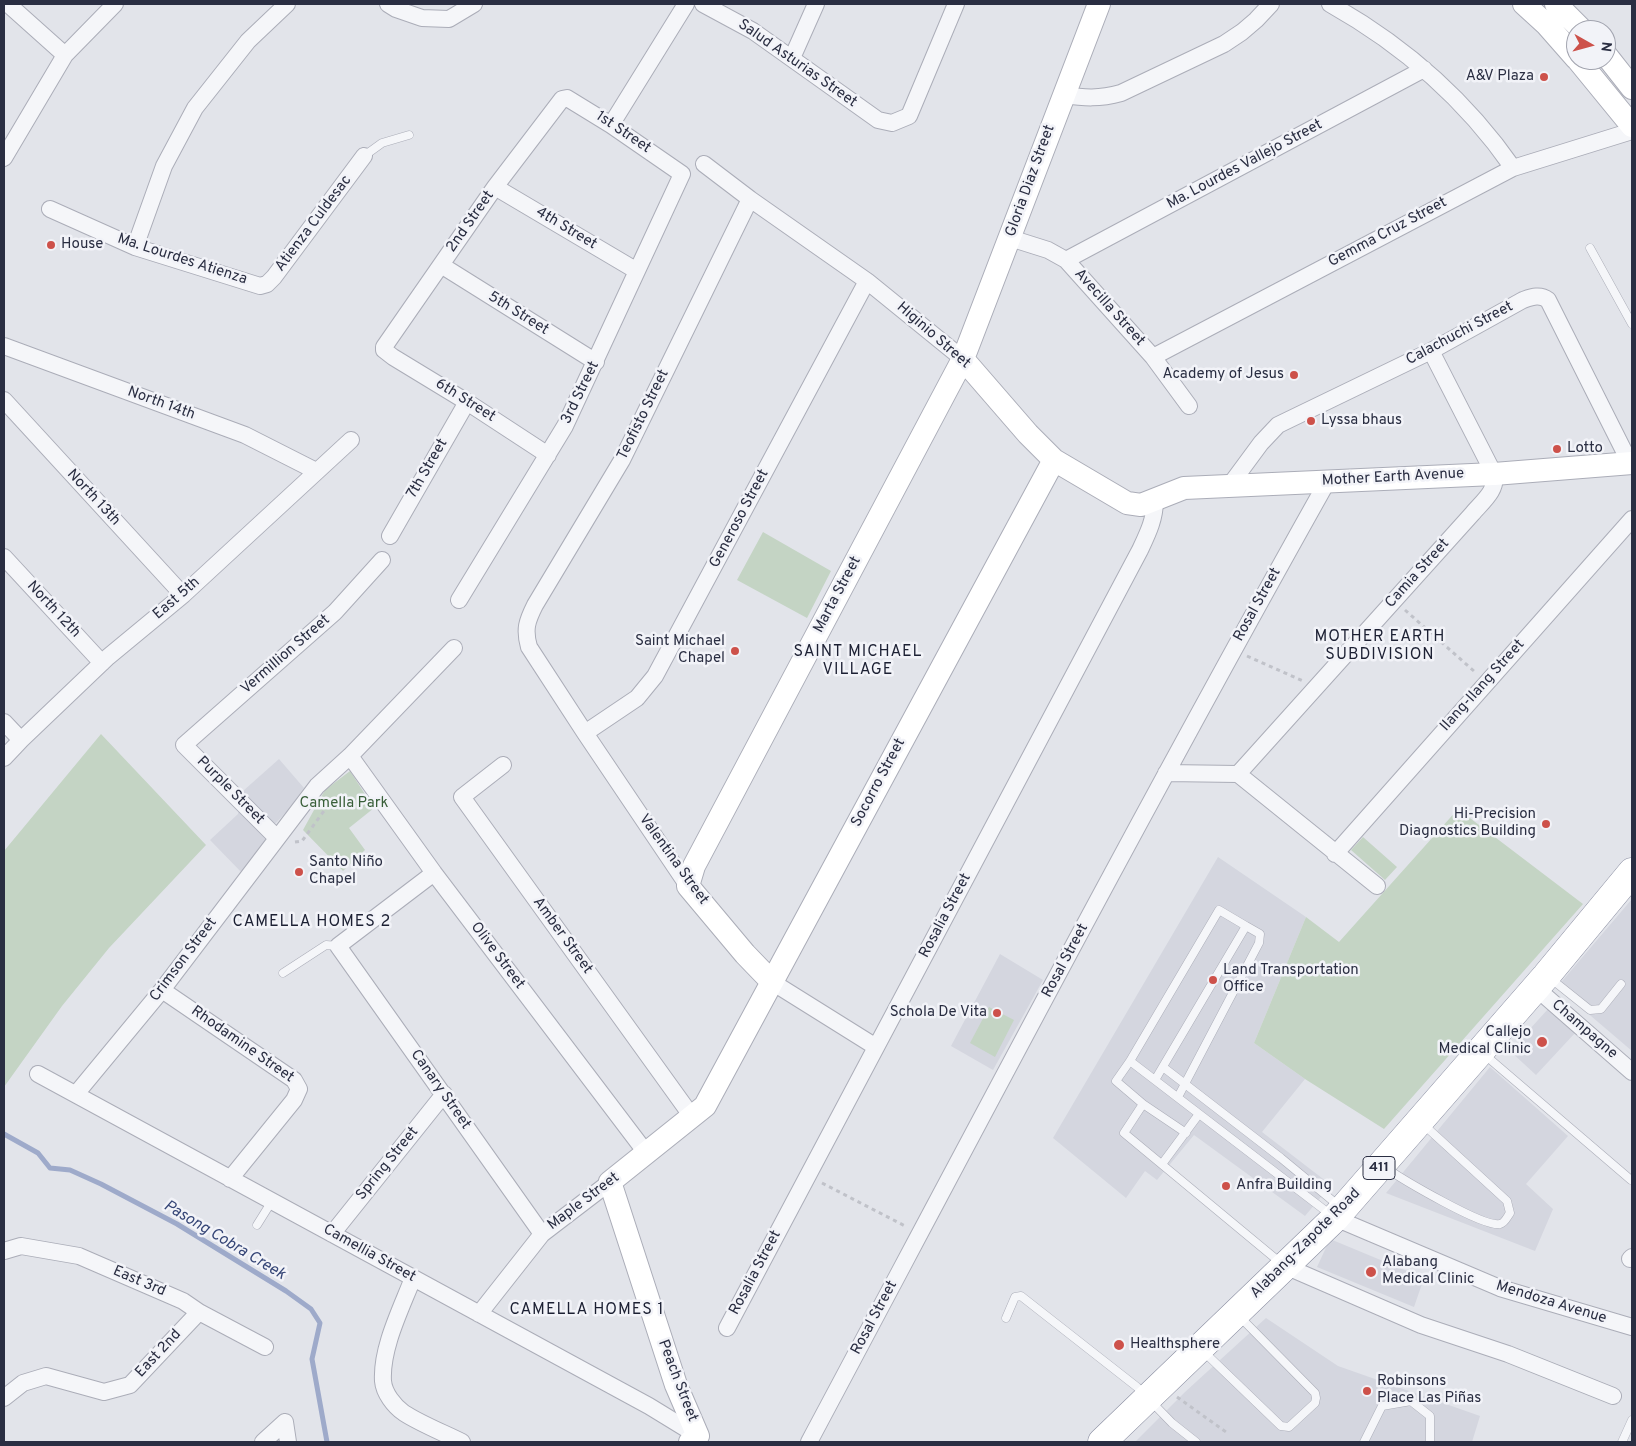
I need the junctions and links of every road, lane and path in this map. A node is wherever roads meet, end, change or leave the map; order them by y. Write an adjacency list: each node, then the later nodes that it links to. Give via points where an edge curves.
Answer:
1 (8, 4): 17 (street)
2 (115, 4): 17 (street)
3 (287, 4): 38 (street, via 248,41 195,108 164,166)
4 (388, 4): 5 (street, via 422,18 449,19)
5 (474, 4)
6 (686, 4): 25 (street)
7 (702, 4): 18 (street, Salud Asturias Street, via 753,31)
8 (816, 4): 18 (street)
9 (956, 4): 18 (street, Salud Asturias Street, via 910,116 892,123 878,120)
10 (1099, 4): 23 (street, Gloria Diaz Street)
11 (1271, 4): 23 (street, via 1224,44 1121,93 1102,98)
12 (1330, 4): 20 (street, via 1391,42)
13 (1524, 4): 16 (street)
14 (1556, 4): 15 (street)
15 (1572, 20)
16 (1566, 47)
17 (65, 56): 30 (street)
18 (792, 58)
19 (1616, 68): 22 (street)
20 (1424, 69): 32 (street, via 1472,115); 40 (street, Ma. Lourdes Vallejo Street)
21 (1586, 70): 26 (street)
22 (1632, 88)
23 (1063, 94): 37 (street, Gloria Diaz Street)
24 (562, 99): 25 (street, 1st Street, via 572,100); 34 (street, 2nd Street)
25 (611, 125): 33 (street, 1st Street)
26 (1632, 126)
27 (1632, 131): 32 (street, Gemma Cruz Street)
28 (408, 135): 29 (lane, via 382,143)
29 (364, 156): 44 (street, Atienza Culdesac, via 274,277)
30 (4, 158)
31 (704, 164): 35 (street, Higinio Street)
32 (1513, 168): 49 (street, Gemma Cruz Street)
33 (682, 174): 42 (street, 3rd Street)
34 (495, 187): 41 (street, 2nd Street); 42 (street, 4th Street)
35 (750, 199): 43 (street, Higinio Street); 71 (street, Teofisto Street, via 622,460)
36 (50, 209): 38 (street, Ma. Lourdes Atienza)
37 (1010, 238): 40 (street, Avecilla Street, via 1042,247); 50 (street, Gloria Diaz Street)
38 (135, 247): 44 (street, Ma. Lourdes Atienza)
39 (1590, 248): 45 (lane)
40 (1066, 260): 49 (street, Avecilla Street)
41 (441, 265): 47 (street, 2nd Street); 51 (street, 5th Street)
42 (637, 271): 51 (street, 3rd Street)
43 (867, 281): 50 (street, Higinio Street); 78 (street, Generoso Street, via 655,676 637,698)
44 (260, 286)
45 (1632, 324)
46 (4, 346): 59 (street, North 14th, via 245,435)
47 (384, 347): 53 (street, 6th Street, via 393,357)
48 (1431, 350): 58 (street, Calachuchi Street, via 1523,300 1545,297); 60 (street); 62 (street, Calachuchi Street, via 1278,425)
49 (1153, 357): 54 (street, Avecilla Street)
50 (963, 359): 57 (street, Higinio Street); 91 (street, Marta Street, via 703,847)
51 (596, 362): 56 (street, 3rd Street)
52 (4, 400): 68 (street, North 13th)
53 (467, 402): 56 (street, 6th Street); 65 (street, 7th Street)
54 (1189, 406)
55 (351, 440): 59 (street, East 5th)
56 (548, 455): 69 (street, 3rd Street)
57 (1054, 460): 63 (street, Higinio Street, via 1127,503 1141,505); 96 (street, Socorro Street)
58 (1631, 463): 60 (street, Mother Earth Avenue)
59 (316, 471): 68 (street, East 5th)
60 (1494, 474): 61 (street, Mother Earth Avenue); 70 (street, Camia Street, via 1495,485 1491,491)
61 (1327, 482): 62 (street, Mother Earth Avenue); 73 (street, Rosal Street)
62 (1230, 485): 63 (street, Mother Earth Avenue, via 1184,488)
63 (1155, 500): 100 (street, Rosalia Street, via 1152,525 1140,550)
64 (1632, 519): 75 (street, Ilang-Ilang Street)
65 (390, 536)
66 (4, 557): 74 (street, North 12th)
67 (382, 560): 80 (street, Vermillion Street, via 335,612)
68 (183, 595): 74 (street, East 5th)
69 (459, 600)
70 (1394, 601): 75 (path); 76 (street, Camia Street)
71 (526, 625): 78 (street, Valentina Street, via 529,647)
72 (454, 648): 81 (street, Crimson Street)
73 (1233, 650): 76 (path); 84 (street, Rosal Street)
74 (102, 663): 79 (street, East 5th)
75 (1487, 682): 88 (street, Ilang-Ilang Street)
76 (1317, 687): 85 (street, Camia Street)
77 (4, 722): 79 (street)
78 (585, 733): 91 (street, Valentina Street)
79 (20, 740): 82 (street, East 5th)
80 (184, 744): 87 (street, Purple Street)
81 (350, 756): 86 (street, Olive Street); 87 (street, Crimson Street, via 317,786)
82 (4, 758)
83 (503, 765): 112 (street, Amber Street, via 462,797)
84 (1166, 773): 85 (street); 126 (street, Rosal Street)
85 (1238, 774): 88 (street)
86 (375, 790): 87 (path, via 349,806 332,800 302,841 293,842); 90 (street, Olive Street)
87 (280, 834): 99 (street, Crimson Street)
88 (1335, 854): 92 (street)
89 (1632, 872): 97 (highway, Alabang-Zapote Road / 411)
90 (434, 873): 94 (street); 116 (street, Olive Street)
91 (688, 886): 96 (street, Valentina Street)
92 (1377, 886)
93 (1246, 926): 102 (lane, via 1219,910); 103 (lane); 107 (lane, via 1260,934 1259,943)
94 (338, 946): 95 (lane, via 326,944); 109 (street, Canary Street)
95 (283, 972)
96 (772, 982): 100 (street, Valentina Street); 112 (street, Socorro Street)
97 (1541, 982): 98 (lane, via 1590,1010 1601,1009); 101 (highway, Alabang-Zapote Road / 411); 104 (street, Champagne)
98 (1620, 984)
99 (162, 990): 108 (street, Crimson Street); 120 (street, Rhodamine Street, via 294,1080 299,1089 294,1100)
100 (876, 1048): 119 (street, Rosalia Street)
101 (1481, 1052): 114 (highway, Alabang-Zapote Road / 411); 121 (lane)
102 (1130, 1061): 106 (lane); 111 (lane, via 1116,1082)
103 (1163, 1067): 106 (lane); 107 (lane)
104 (1632, 1072)
105 (38, 1074): 108 (street, Camellia Street)
106 (1155, 1080): 110 (lane)
107 (1184, 1084): 110 (lane); 124 (lane, via 1288,1164)
108 (76, 1094): 120 (street, Camellia Street)
109 (444, 1094): 127 (street, Spring Street); 128 (street, Canary Street)
110 (1178, 1097): 113 (lane)
111 (1143, 1104): 115 (lane); 117 (lane, via 1124,1133)
112 (699, 1112): 116 (street, Maple Street)
113 (1200, 1114): 115 (lane); 124 (lane)
114 (1419, 1121): 118 (highway, Alabang-Zapote Road / 411); 118 (lane, via 1507,1200 1510,1213 1504,1222 1489,1222 1460,1211)
115 (1186, 1133): 117 (lane)
116 (647, 1154): 122 (street, Maple Street)
117 (1162, 1164): 130 (lane)
118 (1382, 1165): 124 (highway, Alabang-Zapote Road / 411)
119 (808, 1176): 126 (path); 137 (street, Rosalia Street)
120 (230, 1179): 123 (street, Camellia Street)
121 (1632, 1180)
122 (610, 1182): 128 (street, Maple Street); 145 (street, Peach Street)
123 (272, 1201): 125 (lane); 127 (street, Camellia Street)
124 (1346, 1219): 130 (highway, Alabang-Zapote Road / 411); 136 (street, Mendoza Avenue, via 1500,1288)
125 (257, 1225)
126 (920, 1233): 149 (street, Rosal Street)
127 (332, 1234): 131 (street, Camellia Street)
128 (542, 1234): 134 (street, Maple Street)
129 (4, 1252): 132 (street, East 3rd, via 21,1246 79,1256 183,1301)
130 (1284, 1266): 133 (highway, Alabang-Zapote Road / 411); 141 (street, via 1421,1325 1508,1354)
131 (413, 1278): 134 (street, Camellia Street); 148 (street, via 389,1342 383,1383 390,1401 403,1413)
132 (198, 1312): 138 (street, East 3rd); 142 (street, East 2nd, via 130,1385 104,1392 46,1376 23,1383)
133 (1236, 1313): 139 (highway, Alabang-Zapote Road / 411); 139 (lane, via 1315,1394 1315,1402 1289,1427 1281,1426)
134 (479, 1314): 145 (street, Camellia Street, via 649,1406)
135 (1006, 1318): 140 (lane, via 1015,1297 1021,1296 1130,1382)
136 (1632, 1327)
137 (727, 1328)
138 (266, 1347)
139 (1200, 1348): 140 (highway, Alabang-Zapote Road / 411)
140 (1154, 1391): 144 (path, via 1177,1398); 150 (highway, Alabang-Zapote Road / 411); 151 (lane, via 1172,1423)
141 (1613, 1396)
142 (4, 1398)
143 (1632, 1420): 154 (lane)
144 (1226, 1432)
145 (694, 1439)
146 (263, 1442): 147 (street, via 285,1422)
147 (288, 1442)
148 (462, 1442)
149 (809, 1442)
150 (1102, 1442)
151 (1196, 1442)
152 (1364, 1442): 153 (lane, via 1382,1406 1411,1401 1430,1416)
153 (1430, 1442)
154 (1622, 1442)

